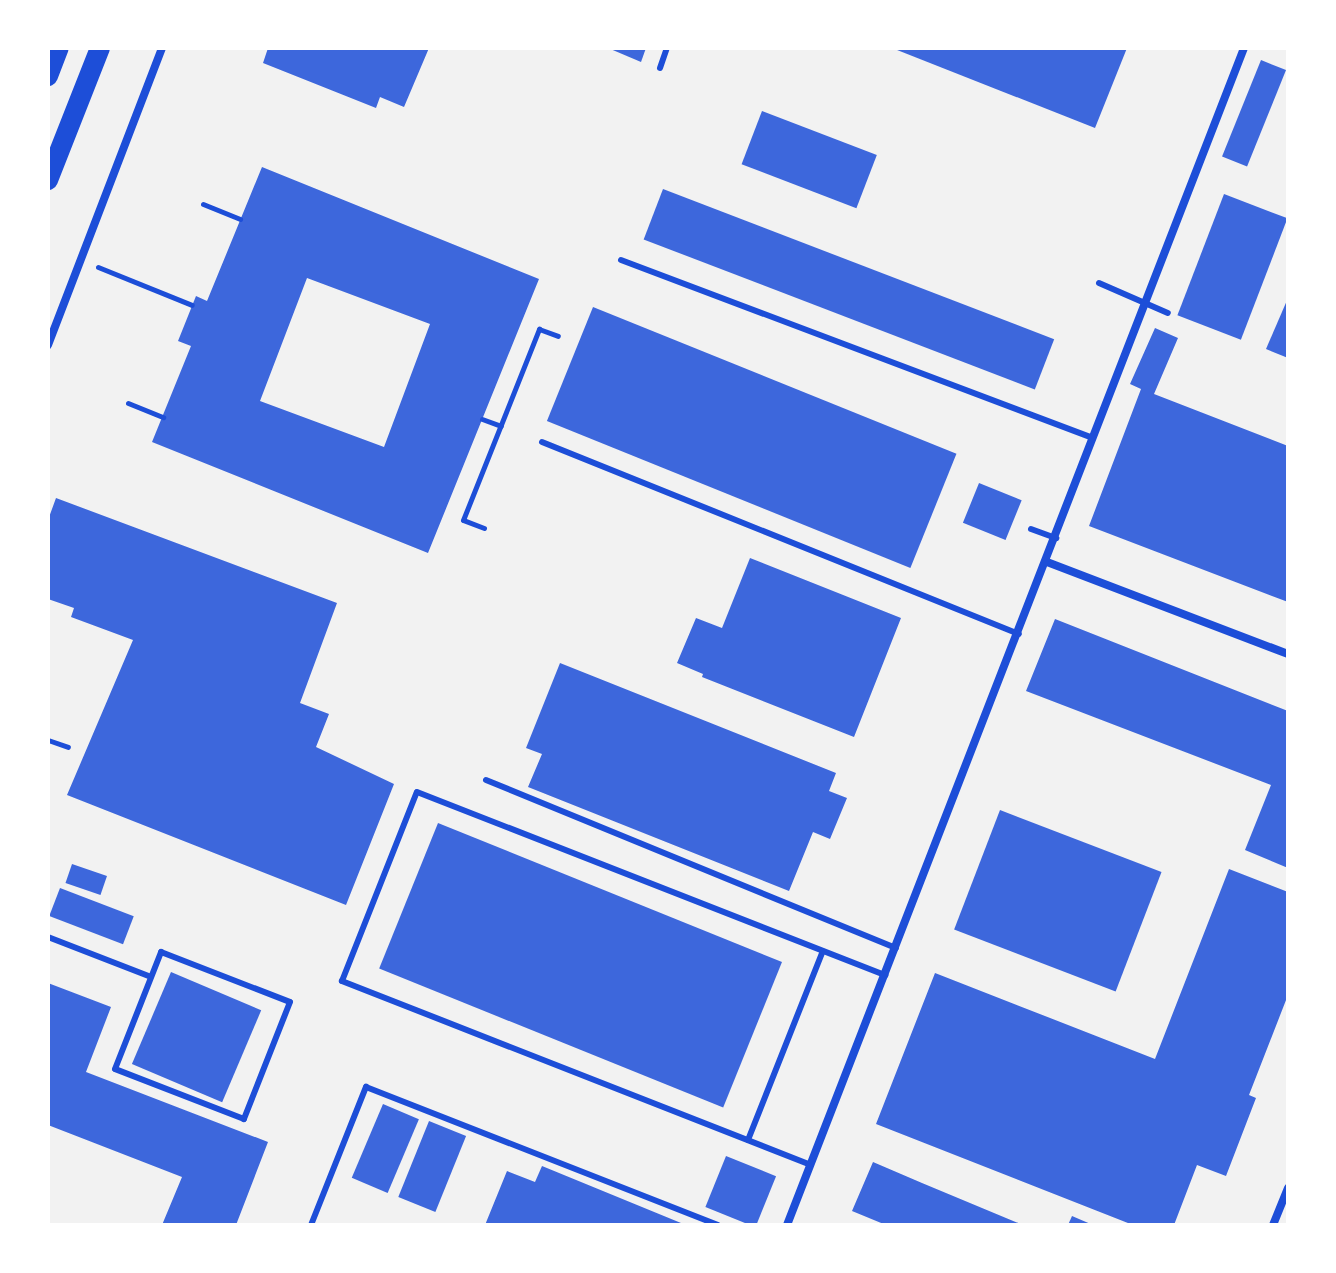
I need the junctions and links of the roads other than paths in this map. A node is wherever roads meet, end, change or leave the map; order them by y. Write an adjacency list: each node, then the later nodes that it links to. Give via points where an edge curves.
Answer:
1 (59, 48): 7 (main road)
2 (100, 48): 8 (main road)
3 (162, 48): 13 (street)
4 (667, 48): 6 (lane)
5 (1244, 48): 11 (street)
6 (660, 68)
7 (48, 76)
8 (48, 180)
9 (621, 260): 14 (lane)
10 (1099, 283): 11 (lane)
11 (1145, 303): 12 (lane); 14 (street)
12 (1168, 313)
13 (48, 345)
14 (1093, 438): 17 (street)
15 (542, 442): 19 (lane)
16 (1031, 529): 17 (lane)
17 (1056, 538): 18 (street)
18 (1047, 562): 19 (street); 20 (street)
19 (1019, 634): 23 (street)
20 (1288, 654)
21 (486, 780): 23 (lane)
22 (48, 937): 26 (lane)
23 (896, 948): 25 (street)
24 (823, 951): 25 (lane); 27 (lane); 27 (lane, via 417,792 376,893 342,981)
25 (885, 975): 28 (street)
26 (151, 977): 26 (lane, via 161,952 290,1002 244,1119 115,1069)
27 (748, 1140): 28 (lane)
28 (811, 1165): 32 (street)
29 (1288, 1188): 33 (street)
30 (311, 1225): 31 (lane, via 366,1087)
31 (718, 1225)
32 (787, 1225)
33 (1273, 1225)

